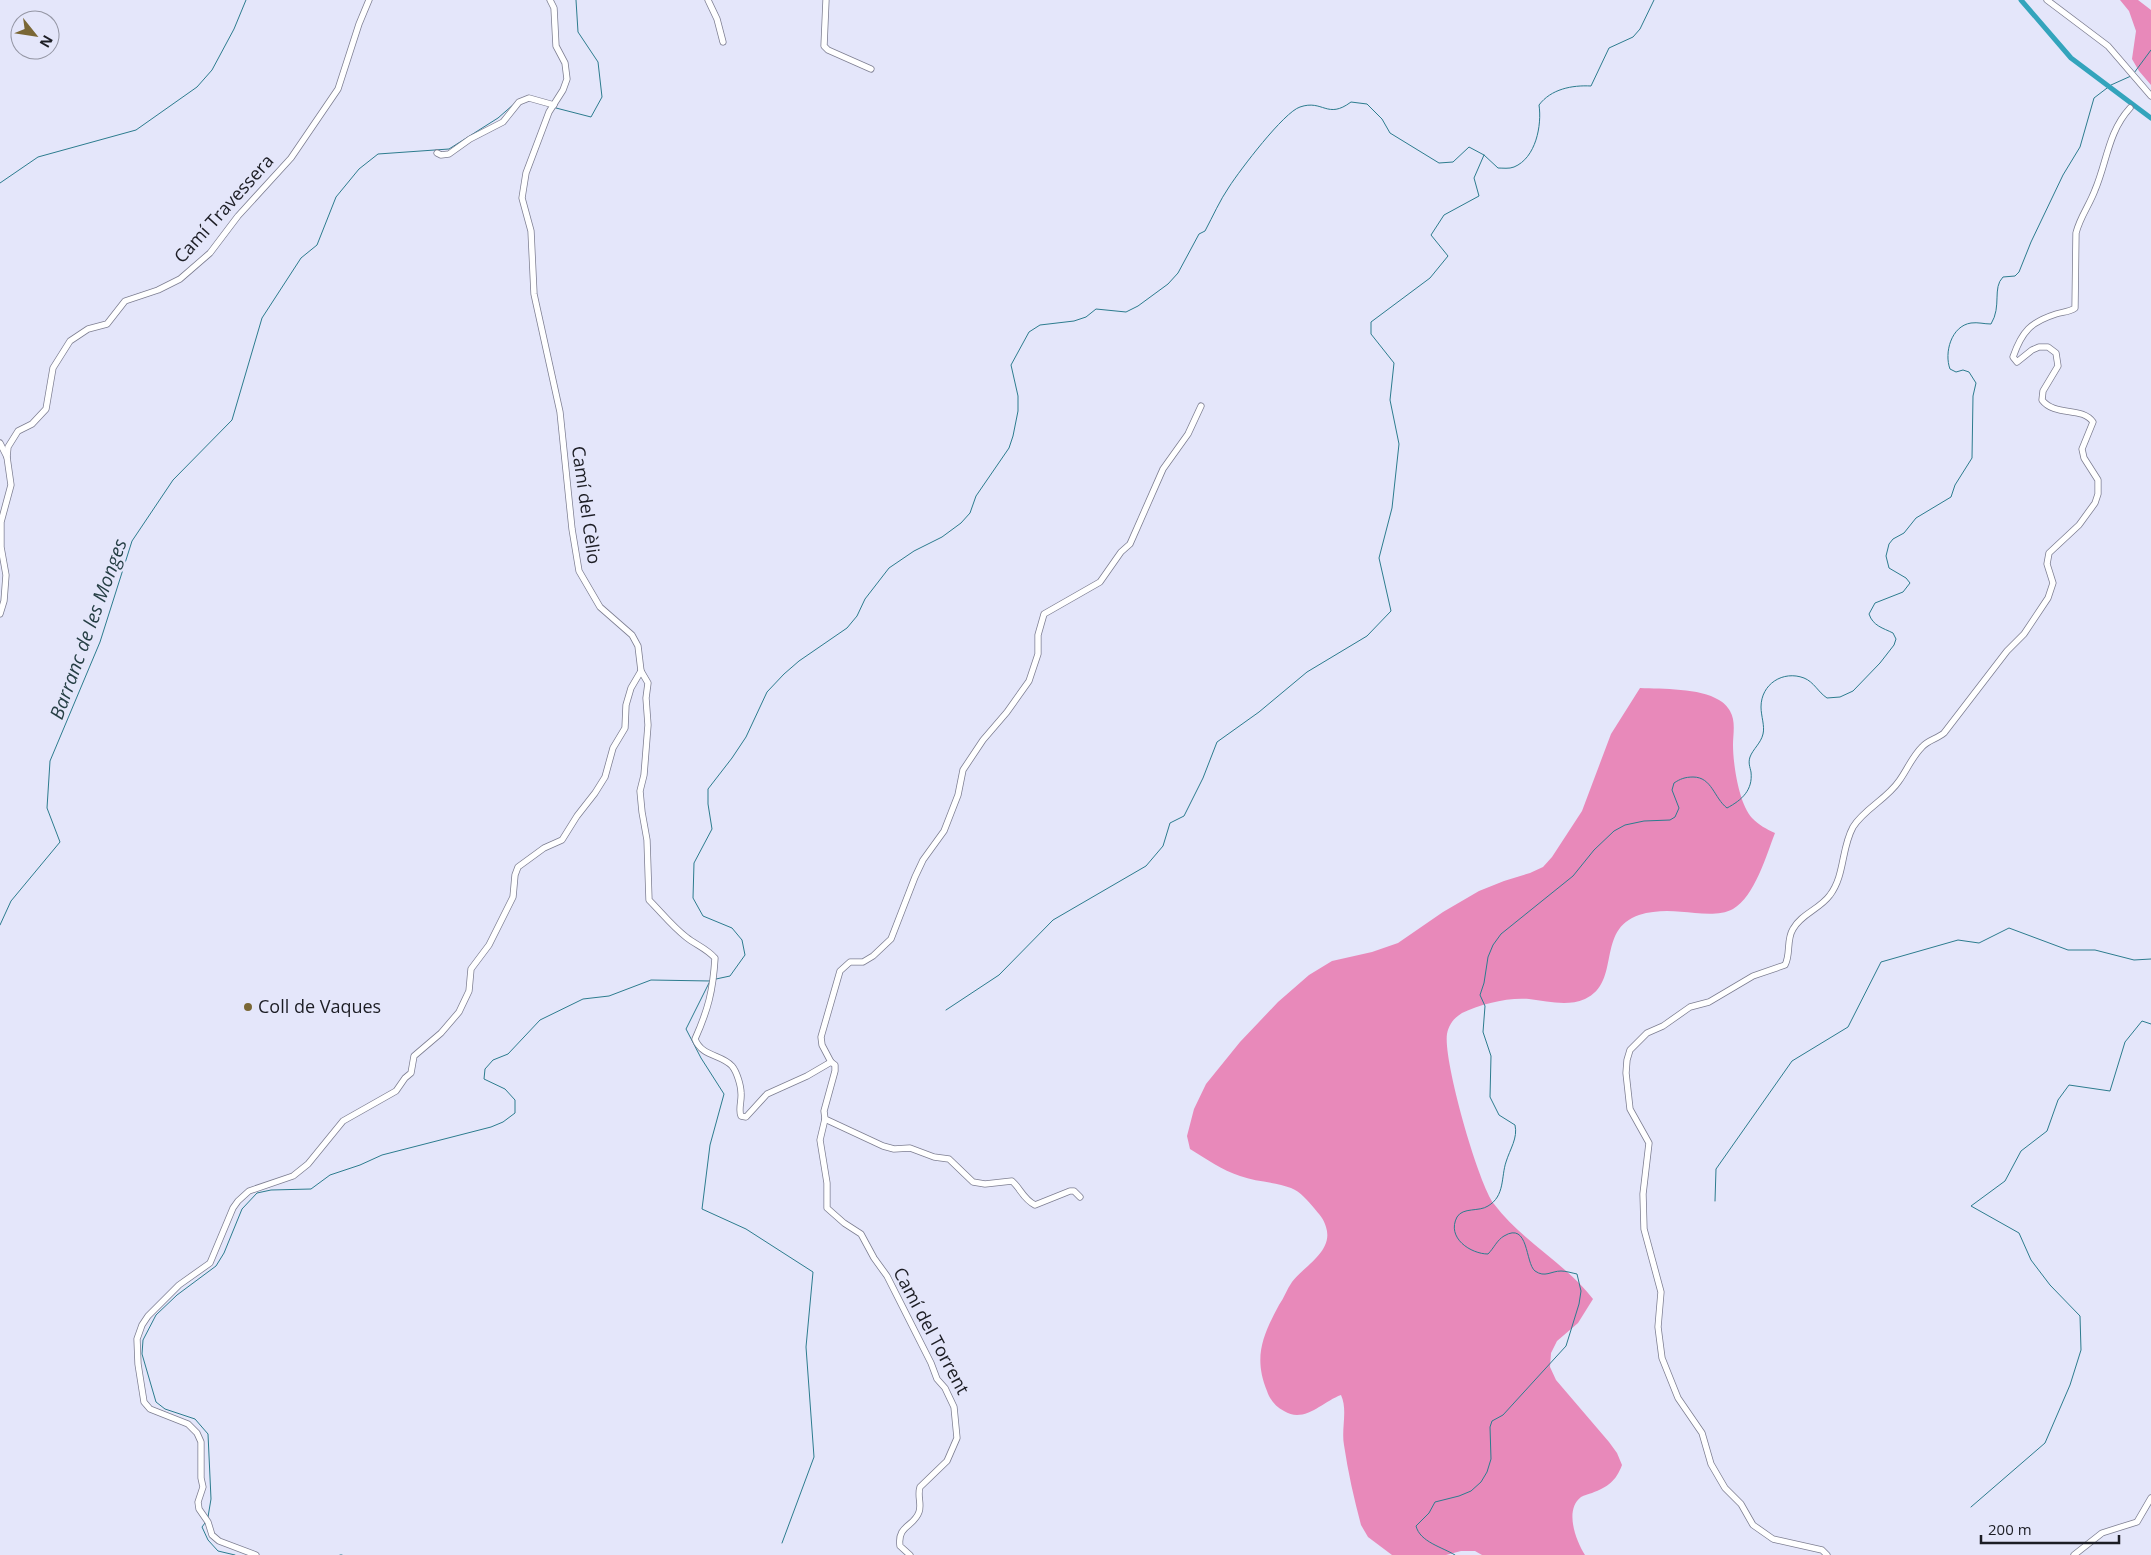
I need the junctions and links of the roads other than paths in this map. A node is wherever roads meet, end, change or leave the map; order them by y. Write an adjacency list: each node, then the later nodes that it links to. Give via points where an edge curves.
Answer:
1 (369, 0): 14 (street, Camí Travessera, via 338,89 291,158 238,216 210,253 180,279 125,301 107,324 88,329 70,342 53,368 46,409 32,424 18,431 8,447)
2 (550, 0): 9 (street, Camí del Cèlio, via 554,8 556,46 567,70 563,90)
3 (708, 0): 6 (street)
4 (826, 0): 7 (street, via 824,46)
5 (2047, 0): 8 (street, via 2108,46)
6 (723, 42)
7 (871, 68)
8 (2151, 96)
9 (554, 104): 11 (street, via 529,98 519,102 496,127 449,154); 16 (street, Camí del Cèlio, via 535,145 522,198 531,231 534,294 560,412 570,521 579,571 600,607 632,635 638,646)
10 (2130, 108): 23 (street, via 2115,129 2095,192 2079,222 2074,308 2033,324 2013,357 2017,362 2035,348 2051,348 2056,353 2058,366 2042,391 2042,400 2060,411 2086,415 2093,422 2082,449 2098,480 2097,497 2083,520 2049,553 2047,564 2054,583 2050,596 2024,634 2006,651 1944,733 1921,748 1898,783 1855,824 1835,886 1826,900 1794,928 1784,965 1753,976 1709,1002 1690,1007 1664,1026 1644,1035 1626,1060 1630,1109 1649,1142 1643,1194 1644,1229 1661,1292 1658,1328 1662,1358 1677,1395 1702,1433 1711,1464 1724,1488 1741,1504 1753,1525 1773,1539 1822,1550)
11 (437, 153)
12 (1201, 406): 17 (street, via 1188,434 1163,469 1130,544 1100,582 1044,614 1038,634 1038,654 1029,681 963,770 958,796 944,831 923,860 891,939 874,956 863,962 850,962 840,971 821,1037)
13 (0, 443): 14 (street)
14 (7, 457): 15 (street, via 11,485 1,522 6,575)
15 (0, 614)
16 (641, 671): 17 (street, Camí del Cèlio, via 648,684 648,724 640,792 647,840 649,900 676,928 715,958 714,986 695,1039 698,1047 732,1065 742,1092 741,1116 746,1116 767,1094); 21 (street, via 631,688 625,710 626,723 613,748 605,777 562,840 544,848 518,867 510,904 489,945 471,969 469,991 460,1012 441,1034 414,1056 413,1069 400,1088 343,1120 308,1164 293,1176 249,1191 238,1201 210,1263 179,1285 142,1325 137,1339 144,1402 150,1409 188,1424 201,1442 203,1487 198,1502 212,1536)
17 (831, 1062): 18 (street, via 835,1071 824,1111)
18 (825, 1119): 19 (street, via 883,1146 910,1148 949,1159 973,1182 993,1184 1012,1181 1026,1201 1034,1205 1070,1191); 22 (street, Camí del Torrent, via 820,1140 827,1183 827,1208 861,1234 887,1276 954,1407 957,1438 954,1447 946,1461 920,1487 918,1514 901,1532 900,1546)
19 (1080, 1197)
20 (2151, 1498): 24 (street, via 2137,1522 2102,1533)
21 (256, 1555)
22 (910, 1555)
23 (1827, 1555)
24 (2074, 1555)

